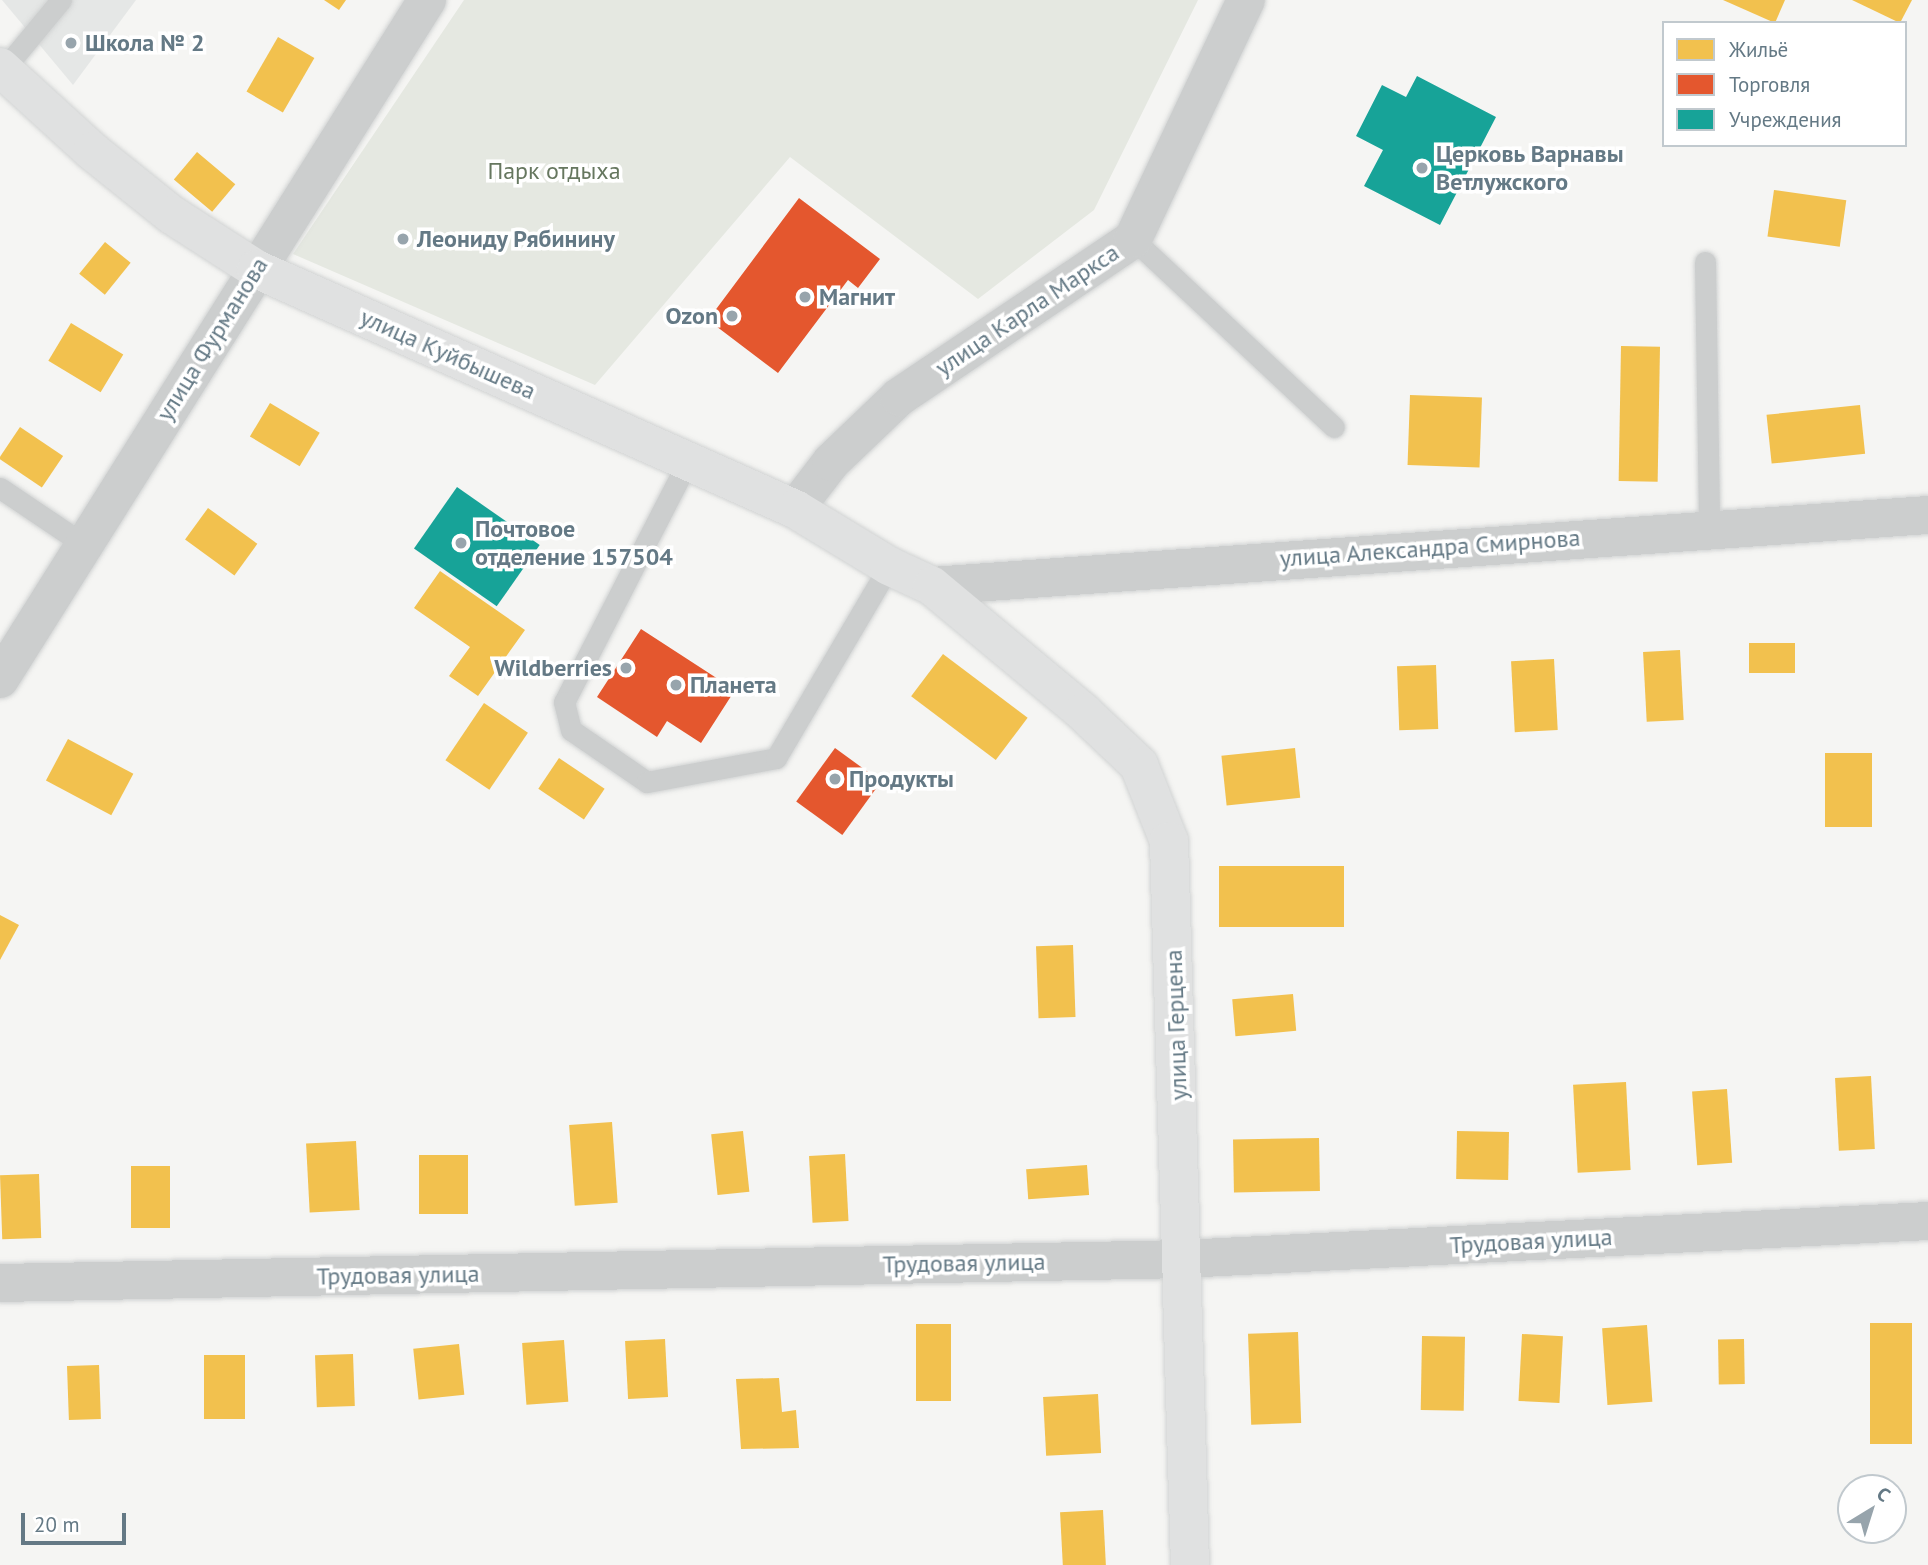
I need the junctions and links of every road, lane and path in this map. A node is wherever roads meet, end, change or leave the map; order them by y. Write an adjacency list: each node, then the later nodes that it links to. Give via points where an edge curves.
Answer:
1 (61, 0): 4 (lane)
2 (426, 0): 7 (street, улица Фурманова)
3 (1246, 0): 5 (street, улица Карла Маркса)
4 (2, 68): 7 (street, улица Куйбышева, via 172,215)
5 (1133, 239): 8 (lane); 11 (street, улица Карла Маркса, via 899,397 831,463)
6 (1705, 262): 13 (lane)
7 (256, 269): 9 (street, улица Куйбышева); 14 (street, улица Фурманова)
8 (1334, 427)
9 (688, 461): 11 (street, улица Куйбышева); 15 (lane, via 564,702 571,730 647,782 776,758)
10 (0, 488): 14 (lane)
11 (795, 509): 15 (street, улица Куйбышева)
12 (1928, 515): 13 (street, улица Александра Смирнова)
13 (1709, 528): 16 (street, улица Александра Смирнова)
14 (82, 542): 17 (street, улица Фурманова)
15 (889, 566): 16 (street, улица Куйбышева)
16 (932, 586): 19 (street, улица Герцена, via 1139,765 1169,841)
17 (0, 679)
18 (1928, 1221): 19 (street, Трудовая улица)
19 (1183, 1259): 20 (street, Трудовая улица); 21 (street, улица Герцена)
20 (0, 1283)
21 (1190, 1565)

